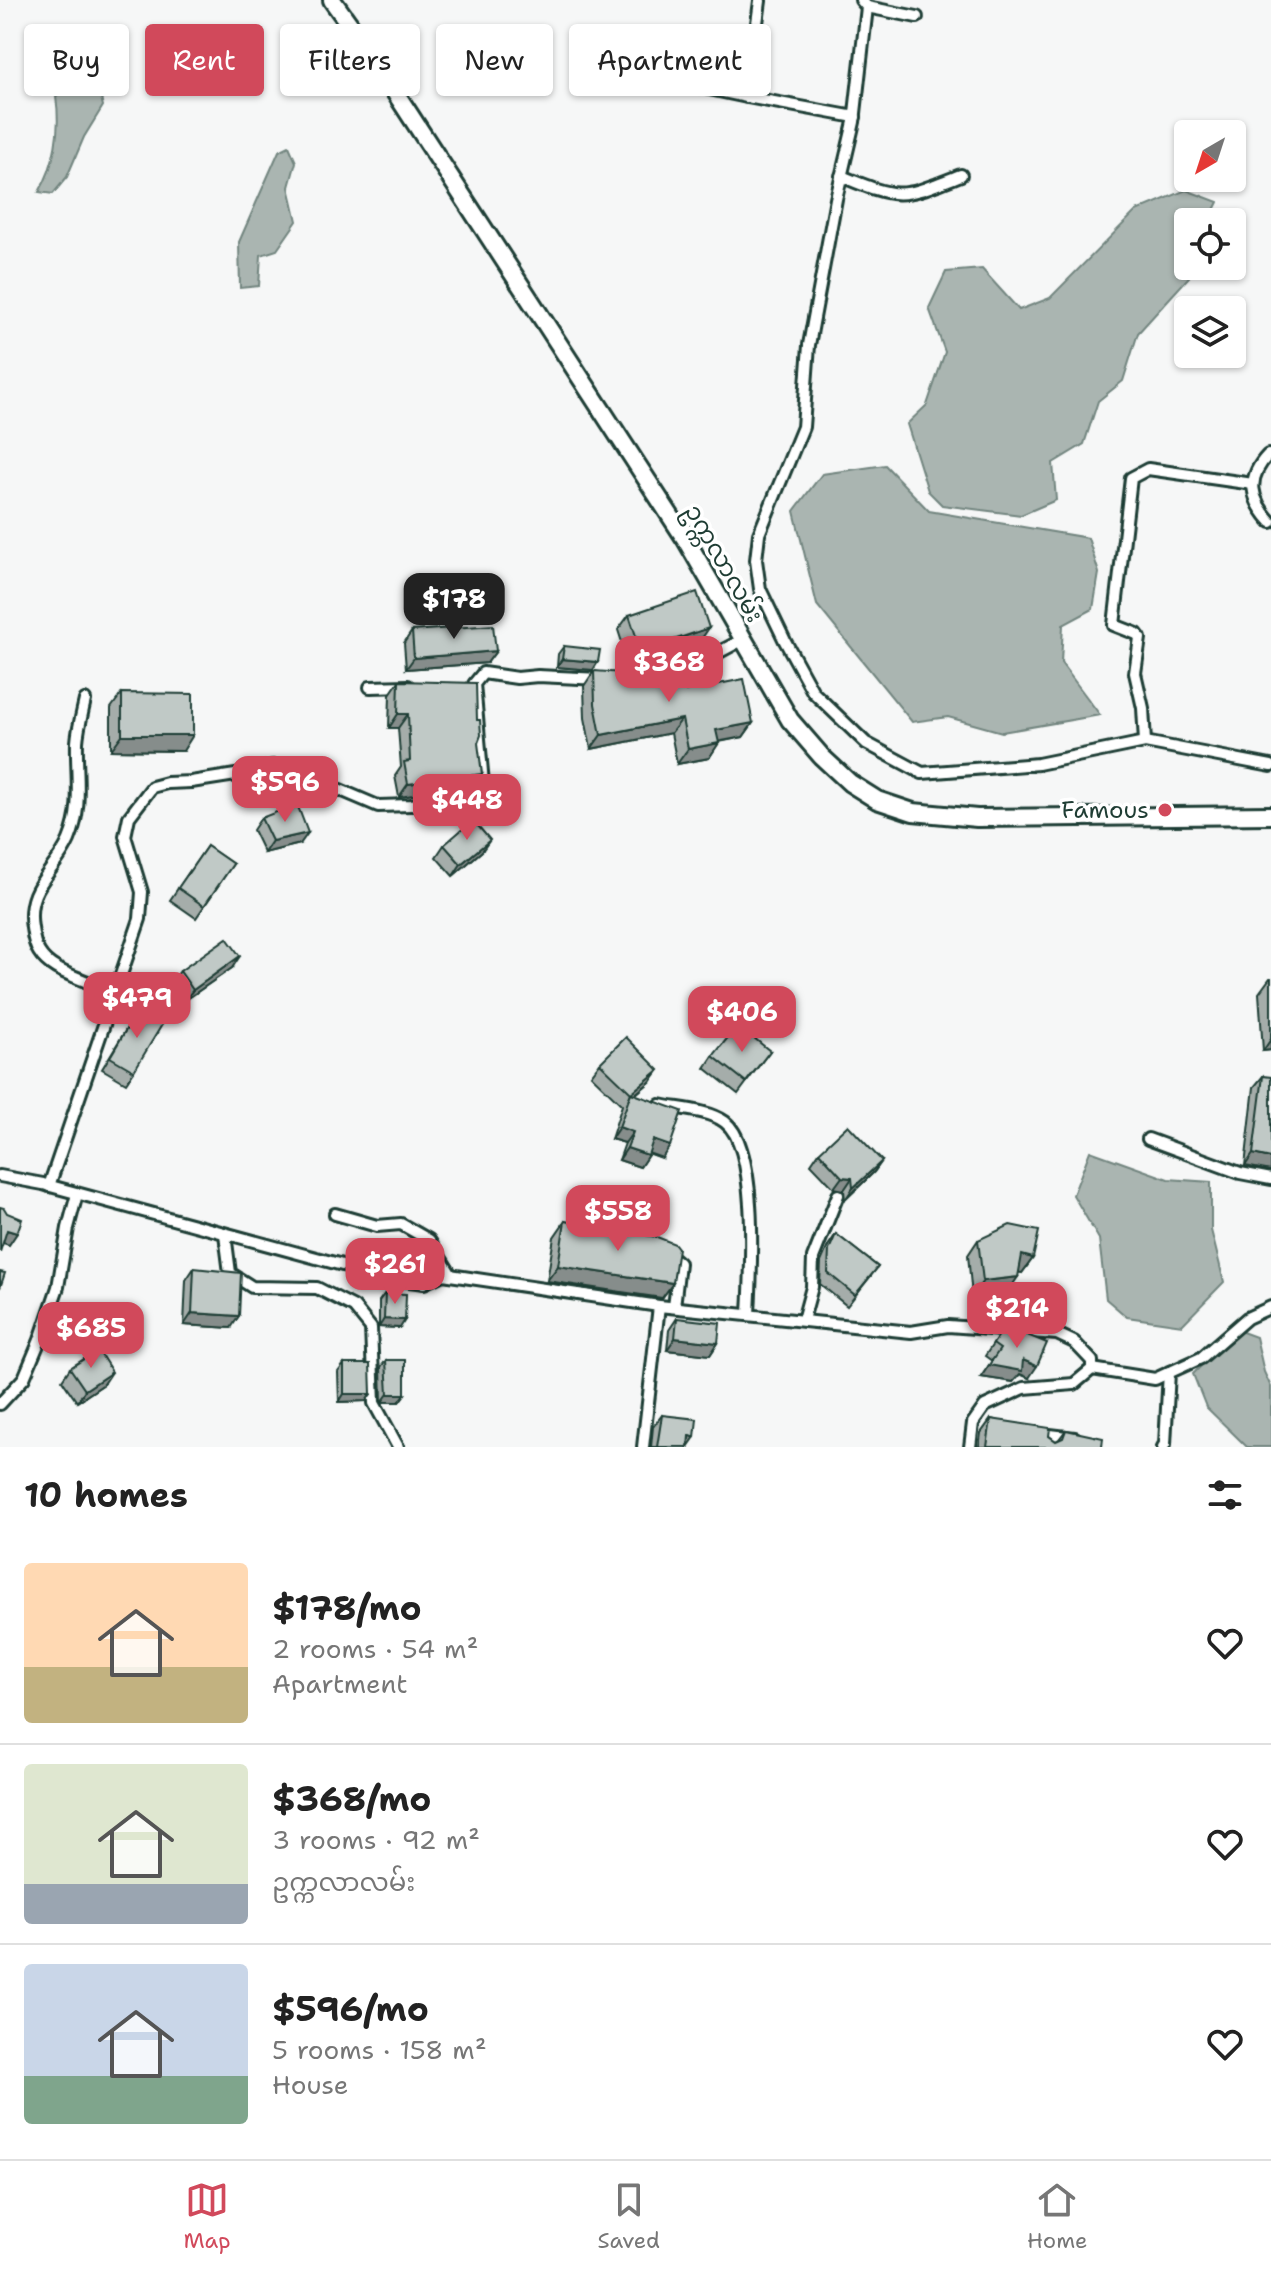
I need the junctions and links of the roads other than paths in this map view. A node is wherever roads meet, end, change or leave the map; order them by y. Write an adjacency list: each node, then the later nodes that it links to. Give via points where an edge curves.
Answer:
1 (332, 0): 13 (main road, ဥက္ကလာလမ်း, via 686,540)
2 (760, 1): 6 (street)
3 (864, 4): 4 (street); 7 (street)
4 (917, 17)
5 (742, 96): 6 (street)
6 (747, 97): 7 (street)
7 (855, 117): 9 (street)
8 (961, 175): 9 (street, via 909,195 885,194)
9 (841, 176): 21 (street, via 809,345 803,427 759,534 760,589 785,641 813,692 866,743 922,773 1038,764)
10 (1268, 455): 11 (street, via 1256,467)
11 (1253, 484): 12 (street); 21 (street, via 1148,469 1131,478 1114,625 1140,638 1135,673)
12 (1271, 522)
13 (742, 640): 14 (street); 23 (main road, ဥက္ကလာလမ်း, via 790,720 831,765 877,800 913,812 977,818)
14 (670, 674)
15 (613, 679): 16 (street, via 483,673)
16 (474, 684): 17 (street); 24 (street, via 483,783 475,795 378,806 273,766 152,787 126,826 142,907)
17 (459, 685)
18 (415, 686): 19 (street)
19 (370, 687)
20 (85, 700): 24 (street, via 77,741 76,817 68,841 32,899 31,920 38,952 53,966 102,987)
21 (1145, 742): 22 (street)
22 (1271, 766)
23 (1271, 815)
24 (112, 997): 29 (street)
25 (642, 1101): 39 (street, via 725,1122 741,1142 754,1235)
26 (1148, 1139): 28 (street)
27 (0, 1176): 29 (street)
28 (1271, 1179)
29 (49, 1186): 30 (street)
30 (77, 1194): 33 (street); 43 (street, via 58,1287 40,1340 24,1378)
31 (838, 1195): 40 (street, via 813,1258)
32 (335, 1214): 35 (street, via 377,1226 401,1224 429,1240)
33 (225, 1234): 35 (street, via 394,1279 424,1283); 45 (street, via 230,1273 252,1287 317,1288 354,1307 371,1328 374,1403)
34 (654, 1247): 37 (street, via 679,1263)
35 (451, 1275): 36 (street)
36 (659, 1306): 37 (street); 46 (street)
37 (674, 1307): 39 (street)
38 (1271, 1307): 42 (street, via 1247,1318 1201,1358)
39 (749, 1314): 40 (street)
40 (803, 1320): 41 (street, via 911,1332 948,1326 1057,1334 1074,1342 1092,1361)
41 (1092, 1369): 42 (street, via 1155,1379); 47 (street, via 1074,1384 1024,1388 985,1406 973,1423)
42 (1169, 1372): 49 (street)
43 (0, 1404)
44 (1089, 1442): 48 (street, via 1050,1435)
45 (398, 1447)
46 (643, 1447)
47 (970, 1447)
48 (1047, 1447)
49 (1163, 1447)

